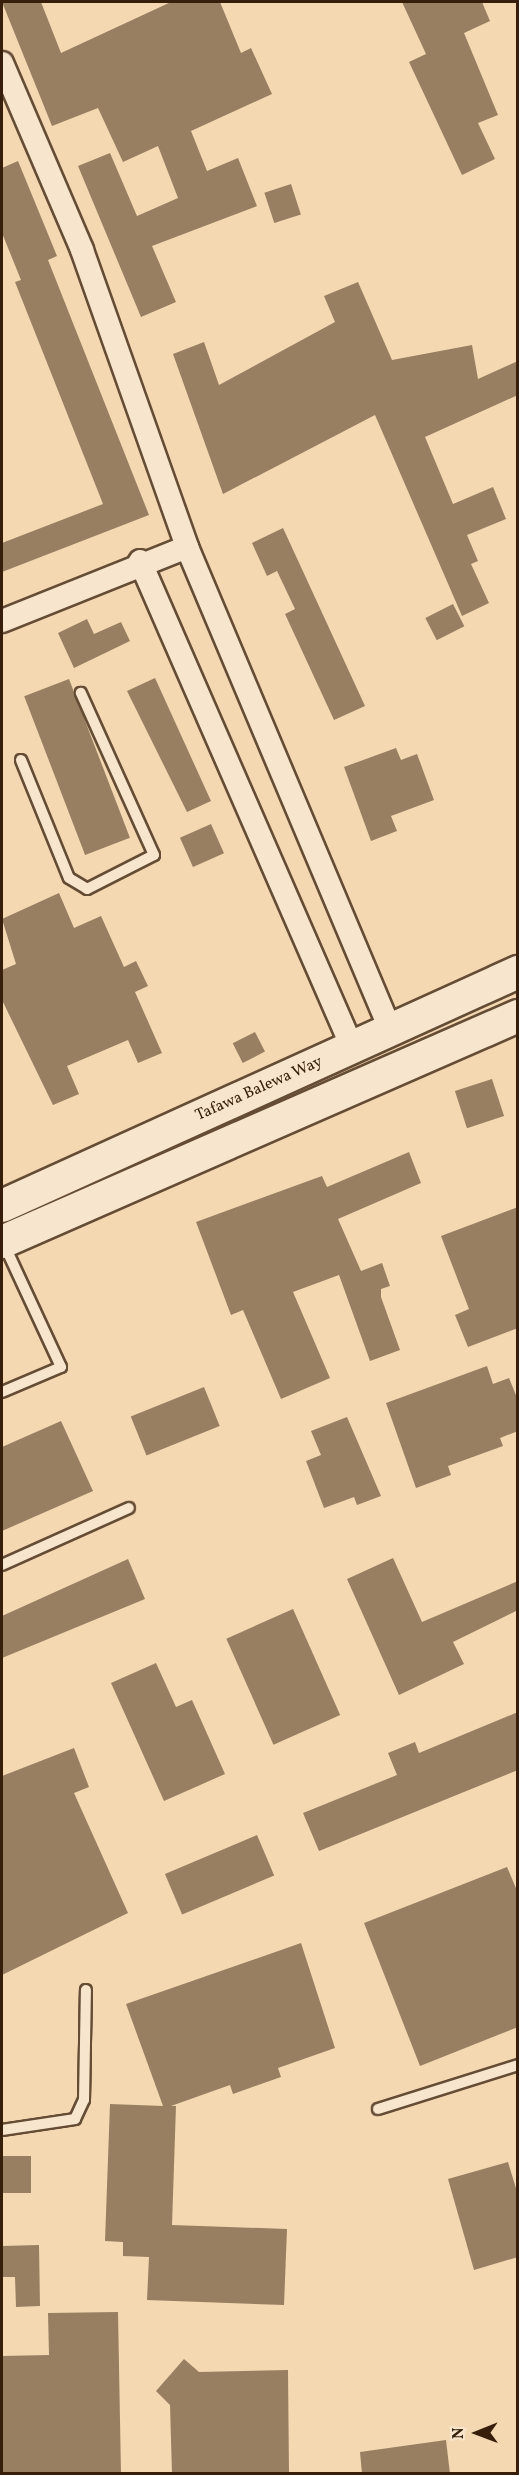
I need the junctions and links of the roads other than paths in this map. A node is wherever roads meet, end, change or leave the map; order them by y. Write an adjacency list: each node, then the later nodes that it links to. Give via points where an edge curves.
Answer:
1 (2, 63): 2 (street, via 82,250)
2 (188, 547): 3 (street); 9 (street)
3 (140, 561): 4 (street); 10 (street)
4 (2, 621)
5 (81, 693): 6 (lane, via 154,855 87,889 69,878)
6 (21, 760)
7 (518, 972): 9 (main road, Tafawa Balewa Way)
8 (518, 1016): 12 (main road)
9 (390, 1029): 10 (main road, Tafawa Balewa Way)
10 (352, 1047): 11 (main road, Tafawa Balewa Way)
11 (2, 1206)
12 (2, 1240): 13 (lane, via 61,1367)
13 (2, 1392)
14 (129, 1508): 15 (lane)
15 (2, 1565)
16 (86, 1990): 19 (lane, via 84,2100 75,2120)
17 (518, 2065): 18 (lane)
18 (378, 2109)
19 (2, 2130)

